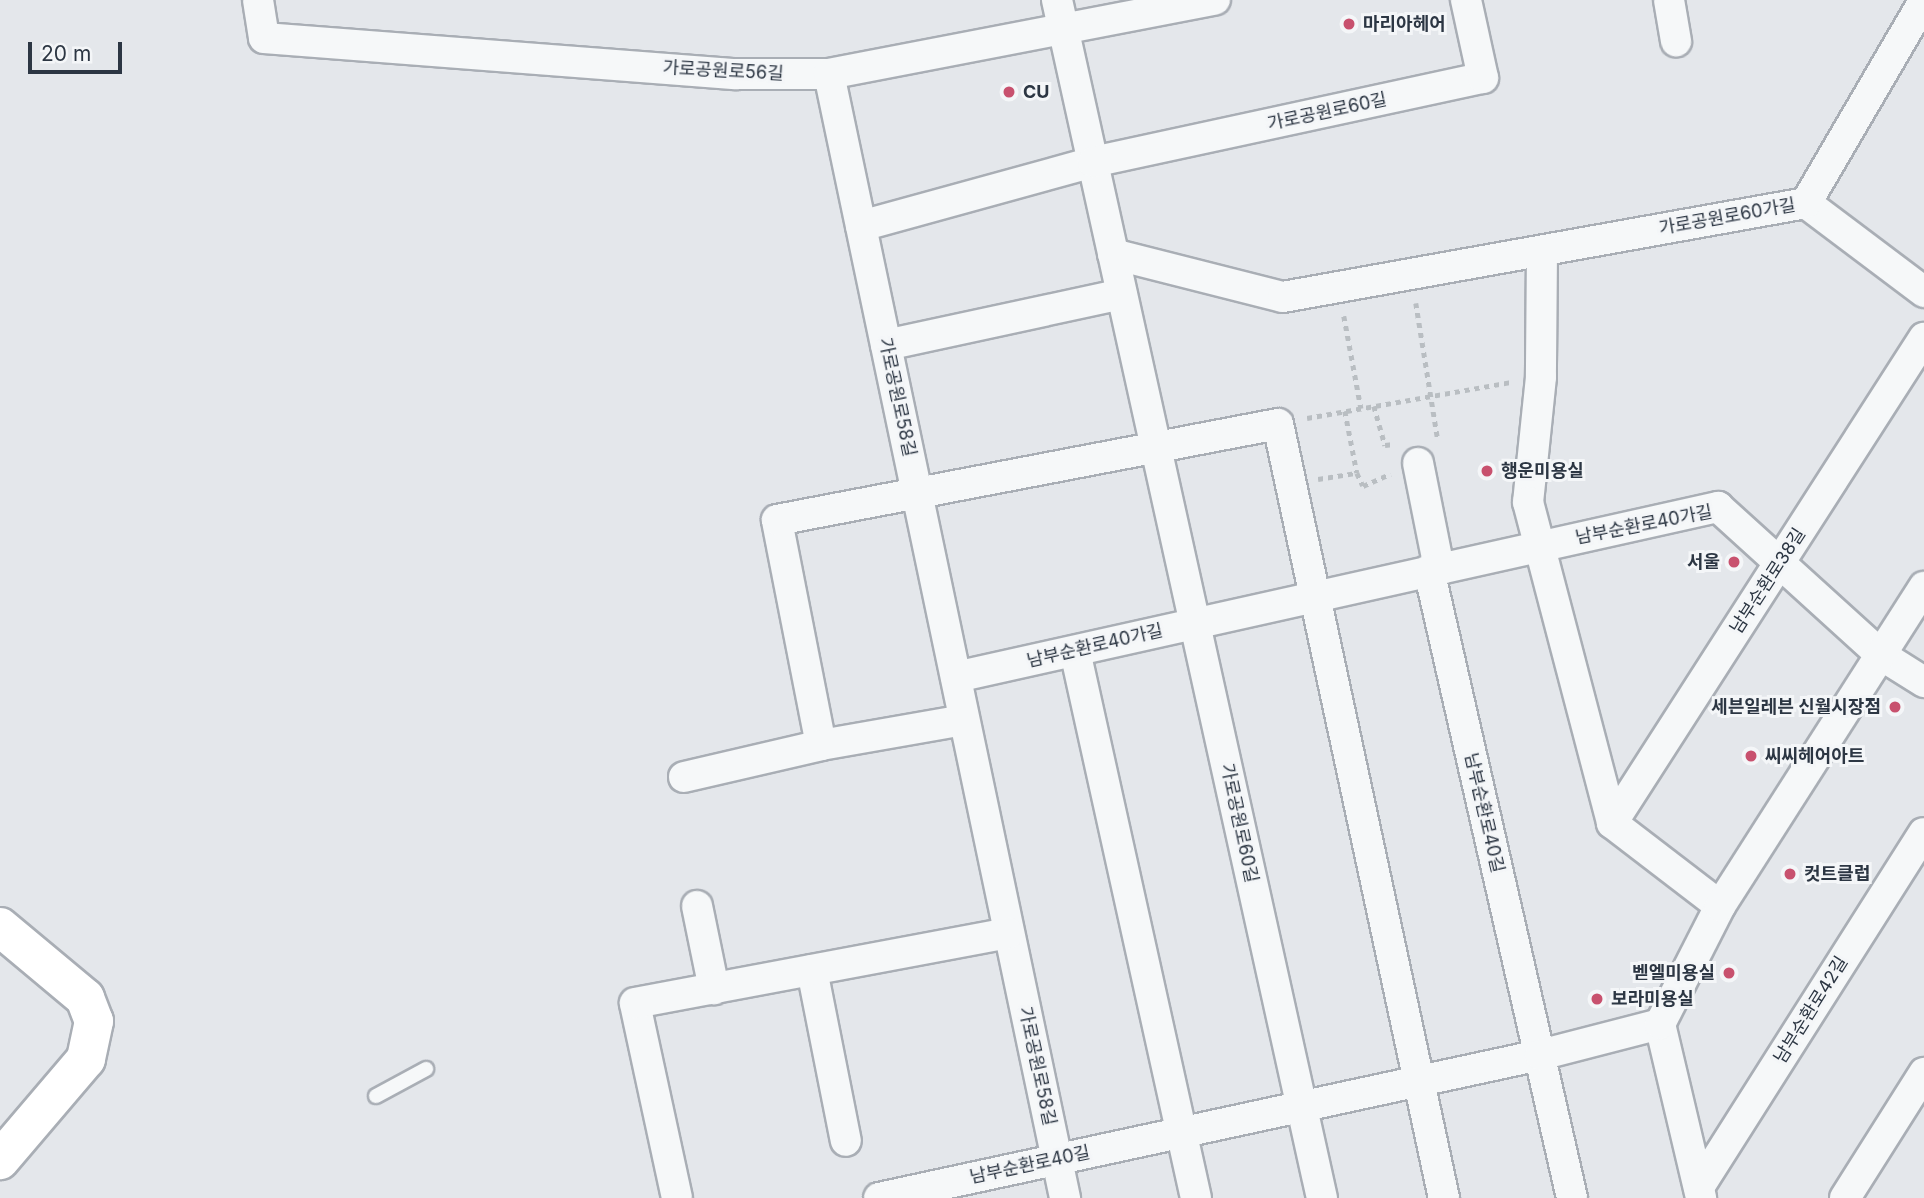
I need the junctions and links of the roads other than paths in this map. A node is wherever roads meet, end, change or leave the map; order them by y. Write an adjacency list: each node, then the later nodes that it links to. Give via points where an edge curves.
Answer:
1 (258, 0): 9 (street, 가로공원로56길, via 264,38 736,74)
2 (1057, 0): 7 (street, 가로공원로60길)
3 (1215, 0): 7 (street, 가로공원로56길)
4 (1466, 0): 10 (street, 가로공원로60길, via 1483,78)
5 (1669, 0): 8 (street)
6 (1924, 1): 11 (street, 가로공원로60가길)
7 (1063, 29): 9 (street, 가로공원로56길); 10 (street, 가로공원로60길)
8 (1676, 41)
9 (829, 74): 12 (street, 가로공원로58길)
10 (1093, 162): 12 (street, 가로공원로60길); 14 (street, 가로공원로60길)
11 (1806, 202): 13 (street, 가로공원로60가길); 15 (street)
12 (861, 226): 18 (street, 가로공원로58길)
13 (1542, 251): 14 (street, 가로공원로60가길, via 1283,297); 22 (street, via 1541,377 1528,502)
14 (1113, 254): 16 (street, 가로공원로60길)
15 (1924, 292)
16 (1122, 294): 18 (street); 19 (street, 가로공원로60길)
17 (1924, 338): 23 (street, 남부순환로38길)
18 (886, 345): 21 (street, 가로공원로58길)
19 (1156, 447): 21 (street); 26 (street, via 1278,424); 27 (street, 가로공원로60길)
20 (1410, 466): 24 (street)
21 (917, 493): 30 (street, 가로공원로58길); 33 (street, via 777,520)
22 (1539, 546): 23 (street, 남부순환로40가길, via 1718,507); 24 (street, 남부순환로40가길); 35 (street)
23 (1778, 565): 29 (street, 남부순환로40가길); 35 (street, 남부순환로38길)
24 (1434, 569): 26 (street, 남부순환로40가길); 44 (street, 남부순환로40길)
25 (1924, 587): 29 (street)
26 (1315, 597): 27 (street, 남부순환로40가길); 47 (street)
27 (1195, 624): 28 (street, 남부순환로40가길); 49 (street, 가로공원로60길)
28 (1075, 651): 30 (street, 남부순환로40가길); 50 (street)
29 (1881, 655): 31 (street, 남부순환로40가길); 38 (street)
30 (956, 677): 32 (street, 가로공원로58길)
31 (1924, 682)
32 (964, 720): 33 (street); 40 (street, 가로공원로58길)
33 (821, 745): 34 (street)
34 (684, 777)
35 (1612, 824): 38 (street)
36 (1924, 833): 54 (street, 남부순환로42길)
37 (697, 906): 42 (street)
38 (1720, 906): 43 (street)
39 (0, 927): 52 (street, via 85,998 94,1021 86,1059)
40 (1009, 933): 41 (street); 53 (street, 가로공원로58길)
41 (812, 970): 42 (street); 51 (street)
42 (714, 989): 55 (street, via 635,1003)
43 (1660, 1024): 44 (street, 남부순환로40길); 54 (street)
44 (1540, 1055): 47 (street, 남부순환로40길); 61 (street, 남부순환로40길)
45 (426, 1069): 48 (lane)
46 (1924, 1073): 62 (street)
47 (1419, 1082): 49 (street, 남부순환로40길); 60 (street)
48 (376, 1096)
49 (1302, 1107): 50 (street, 남부순환로40길); 59 (street, 가로공원로60길)
50 (1181, 1133): 53 (street, 남부순환로40길); 58 (street)
51 (846, 1141)
52 (0, 1160)
53 (1057, 1160): 56 (street, 남부순환로40길); 57 (street, 가로공원로58길)
54 (1700, 1193)
55 (677, 1198)
56 (879, 1198)
57 (1065, 1198)
58 (1196, 1198)
59 (1322, 1198)
60 (1444, 1198)
61 (1572, 1198)
62 (1844, 1198)

